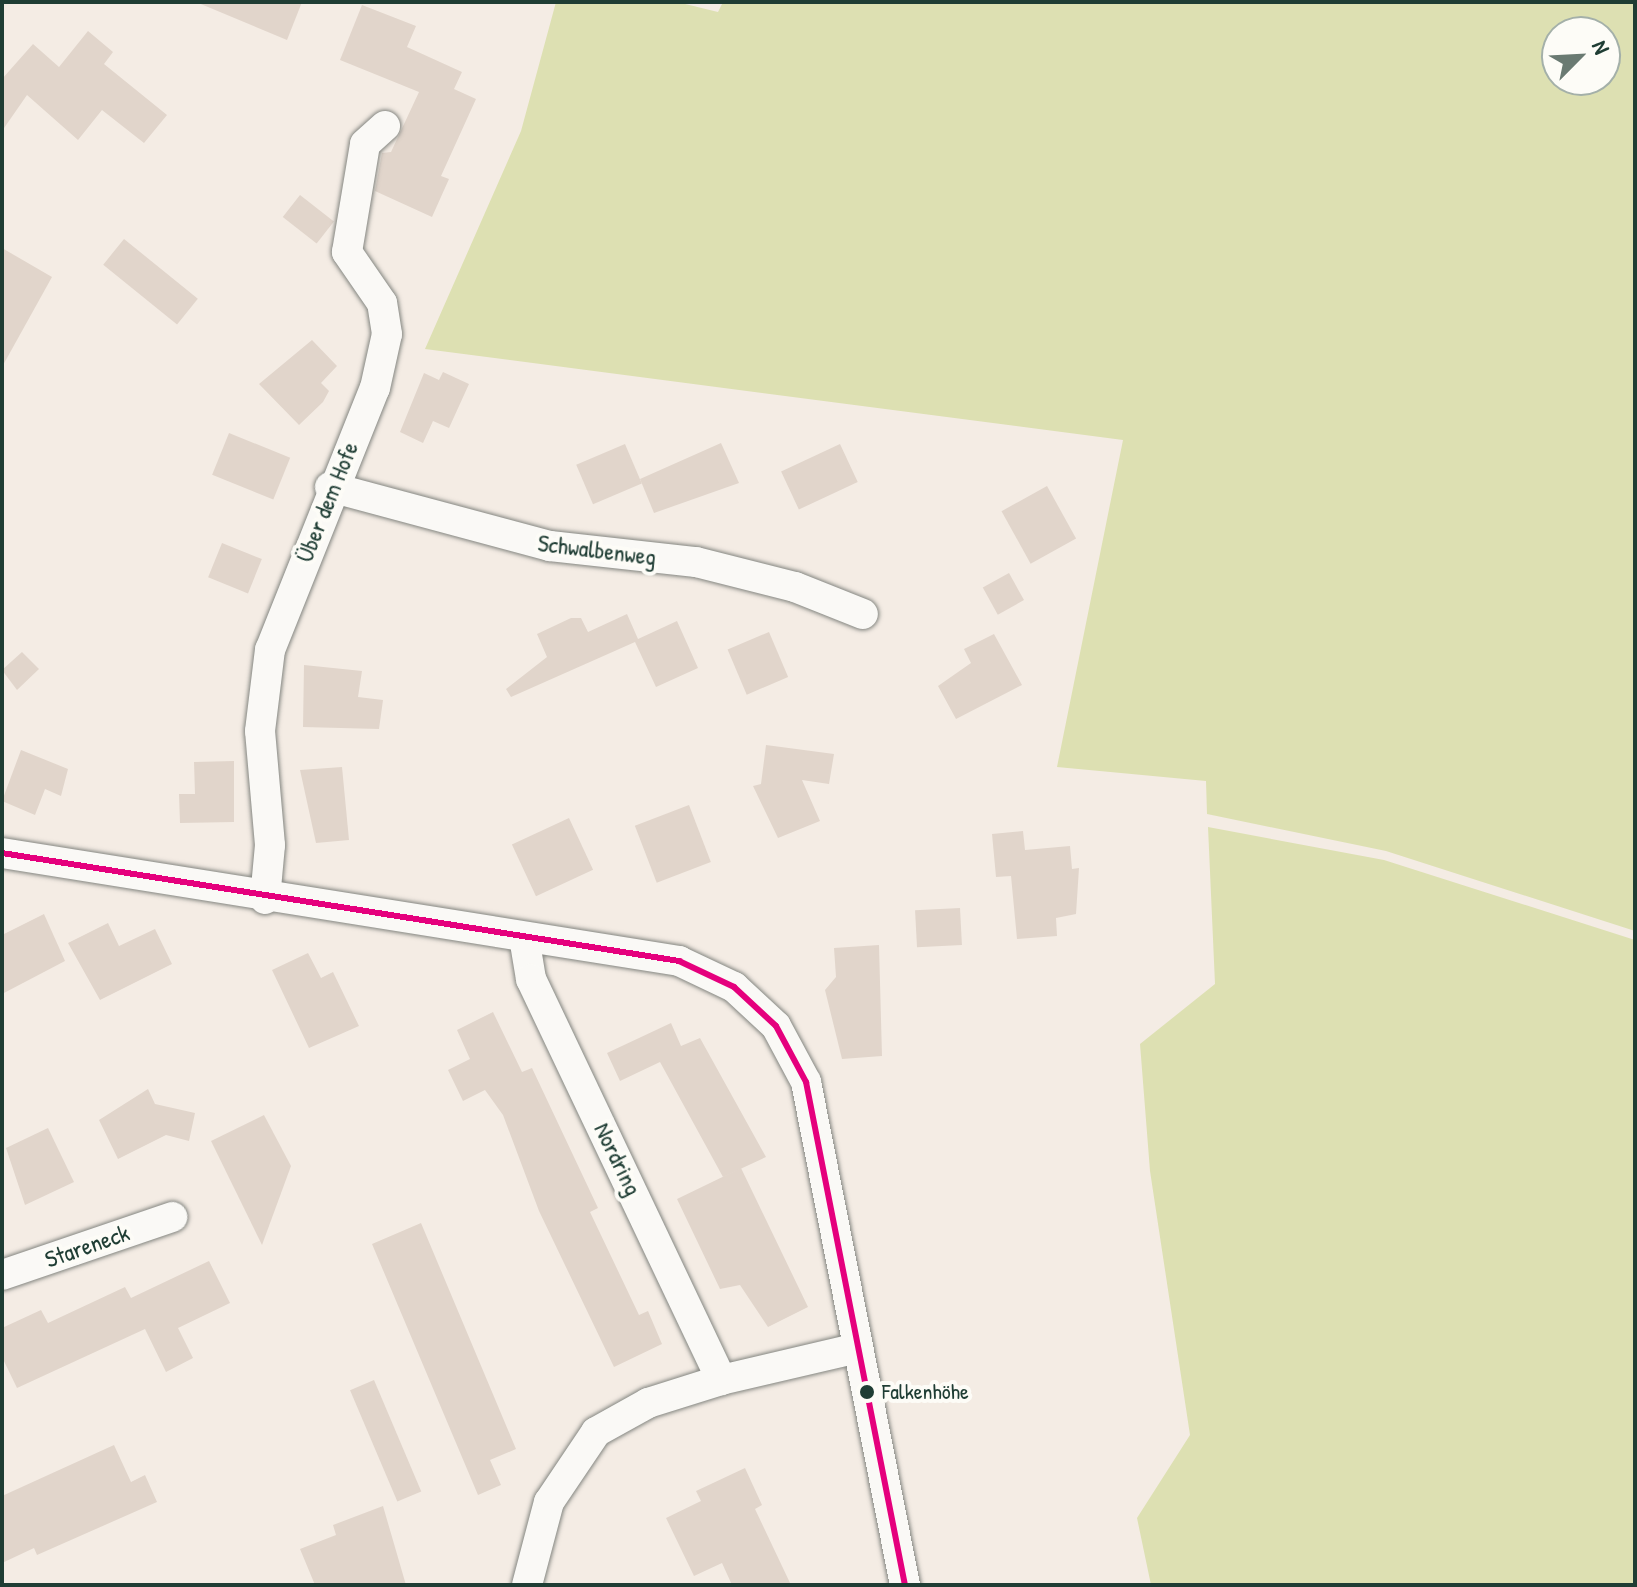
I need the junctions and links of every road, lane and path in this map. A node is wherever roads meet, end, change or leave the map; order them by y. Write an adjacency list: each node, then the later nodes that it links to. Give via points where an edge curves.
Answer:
1 (385, 126): 2 (street, Über dem Hofe, via 365,144 347,252 382,303 387,334 375,388)
2 (330, 487): 3 (street, Schwalbenweg, via 550,546 696,562 795,587); 5 (street, Über dem Hofe, via 270,650 260,731 270,845)
3 (863, 614)
4 (2, 853): 5 (street)
5 (265, 899): 6 (street)
6 (524, 937): 9 (street, via 679,961 734,987 776,1026 806,1082); 10 (street, Nordring, via 531,979)
7 (172, 1217): 8 (street, Stareneck)
8 (2, 1275)
9 (857, 1348): 10 (street); 12 (street)
10 (721, 1380): 11 (street, via 648,1403 596,1432 549,1502)
11 (527, 1585)
12 (905, 1585)

